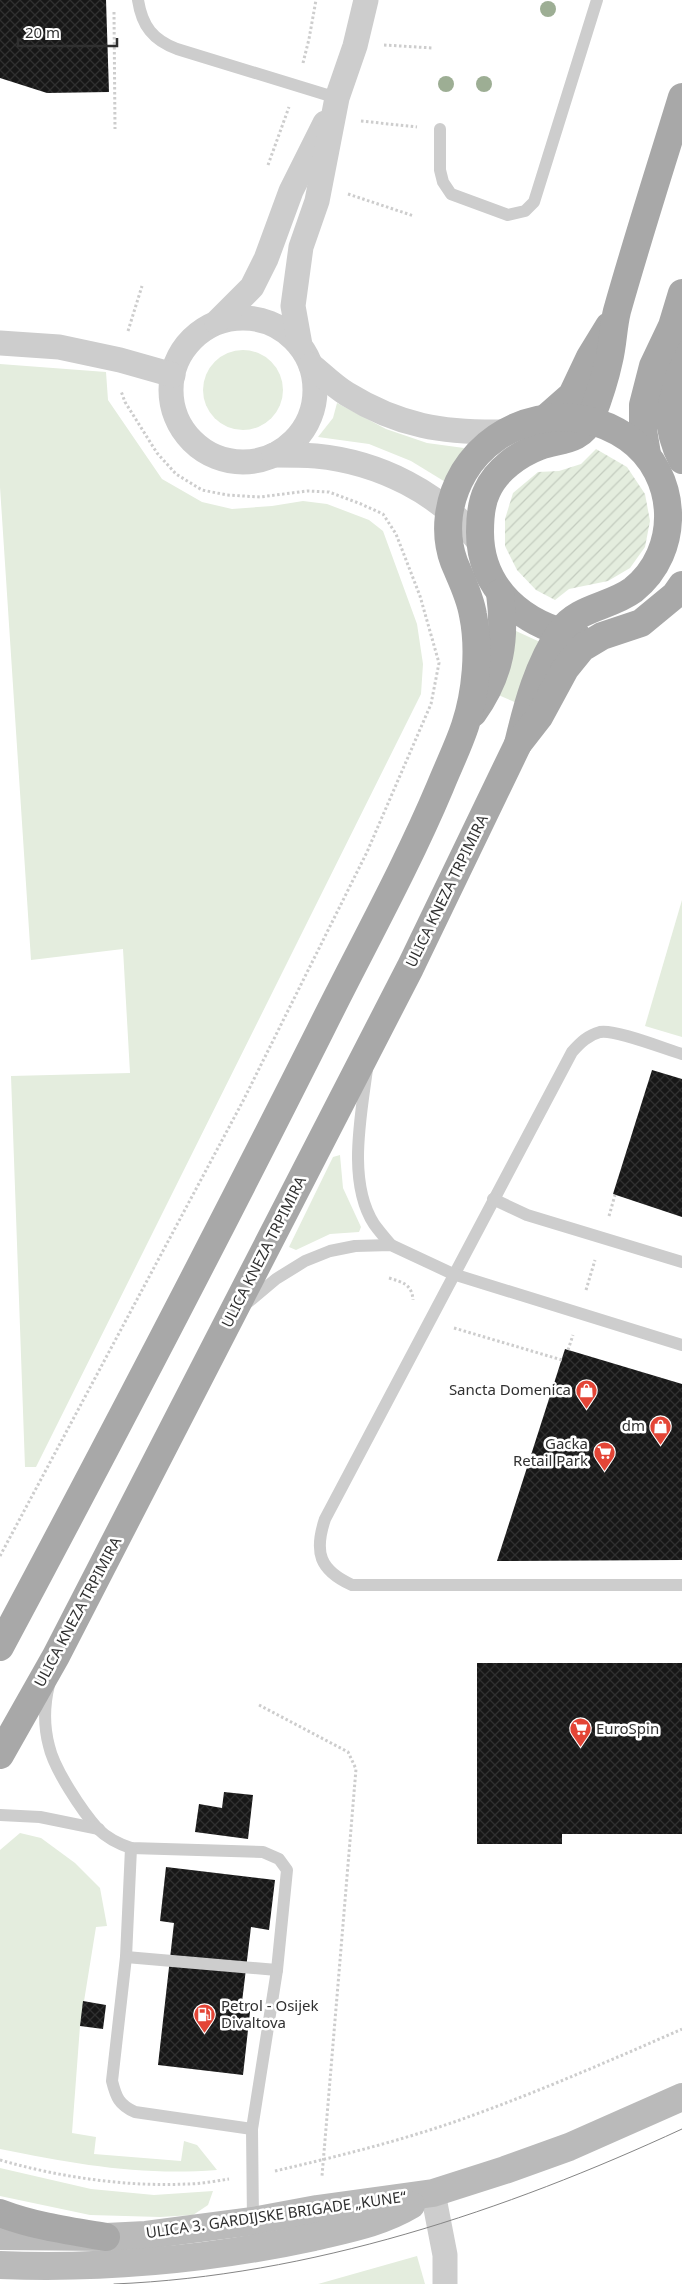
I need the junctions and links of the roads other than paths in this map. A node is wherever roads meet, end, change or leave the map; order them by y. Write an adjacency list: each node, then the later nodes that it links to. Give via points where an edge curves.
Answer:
1 (138, 0): 5 (lane, via 139,10 159,42)
2 (366, 0): 5 (street, via 355,46)
3 (597, 0): 6 (lane, via 534,202 526,211 508,215 451,194 440,170)
4 (682, 97): 8 (main road)
5 (337, 98): 9 (street, via 291,191 252,287); 12 (street, via 317,200 301,247 295,278 293,306)
6 (440, 129)
7 (682, 293): 10 (main road)
8 (616, 314): 14 (main road, via 572,395); 15 (main road, via 609,361)
9 (217, 322): 12 (street, via 240,318 262,320 284,330); 13 (street, via 197,334 182,352)
10 (672, 326): 17 (main road, via 653,366 643,405); 19 (main road, via 667,405 671,431)
11 (0, 343): 13 (street, via 59,348)
12 (306, 355): 16 (street, via 345,393 391,418 431,428); 18 (street, via 316,386 314,407 305,427 292,443)
13 (173, 375): 18 (street, via 171,397 177,419 190,438 208,452 230,460 252,462)
14 (547, 417): 15 (main road); 16 (main road, via 525,422)
15 (590, 420): 17 (main road, via 612,428); 22 (main road, via 578,434 520,455 501,471 486,491 480,518)
16 (504, 432): 21 (main road, via 483,448 467,467 456,488)
17 (647, 454): 20 (main road)
18 (274, 455): 21 (street, via 316,456 372,469 424,491)
19 (682, 460)
20 (675, 502): 27 (main road, via 665,546 644,581 630,593 572,618)
21 (450, 510): 22 (street); 29 (main road, via 447,533 452,556 470,598 474,619 475,667)
22 (480, 542): 24 (main road, via 486,567)
23 (682, 585): 26 (main road)
24 (500, 593): 27 (main road, via 517,611 539,625); 29 (main road, via 503,616 498,665 490,686)
25 (682, 605): 26 (street)
26 (656, 612): 28 (main road, via 641,622)
27 (560, 632): 28 (main road); 30 (main road, via 538,675)
28 (602, 636): 30 (main road, via 582,648 565,669 538,717)
29 (465, 725): 40 (main road, via 425,822 288,1095 156,1354)
30 (518, 744): 31 (main road, ULICA KNEZA TRPIMIRA)
31 (370, 1046): 34 (lane, via 358,1151 359,1176 373,1223); 37 (main road, ULICA KNEZA TRPIMIRA)
32 (682, 1054): 33 (lane, via 616,1034 602,1032 586,1038 572,1052)
33 (493, 1199): 35 (lane, via 527,1215); 36 (lane)
34 (391, 1245): 36 (lane); 37 (lane, via 355,1246 305,1261 251,1299)
35 (682, 1262)
36 (453, 1274): 38 (lane); 39 (lane, via 325,1519 319,1538 326,1567 335,1577 352,1585)
37 (225, 1326): 41 (main road, ULICA KNEZA TRPIMIRA)
38 (682, 1345)
39 (682, 1585)
40 (0, 1648)
41 (56, 1656): 42 (main road, ULICA KNEZA TRPIMIRA); 44 (lane, via 46,1697 49,1747 54,1764)
42 (0, 1755)
43 (0, 1815): 44 (lane, via 40,1816)
44 (98, 1829): 45 (lane)
45 (131, 1848): 46 (lane); 47 (lane, via 263,1852 279,1859 287,1870)
46 (126, 1957): 47 (lane); 49 (lane, via 112,2081 117,2098 124,2107 135,2112)
47 (277, 1970): 49 (lane)
48 (682, 2097): 50 (street, ULICA 3. GARDIJSKE BRIGADE „KUNE“, via 569,2147)
49 (252, 2129): 52 (lane)
50 (433, 2193): 52 (street, ULICA 3. GARDIJSKE BRIGADE „KUNE“); 55 (street, ULICA 3. GARDIJSKE BRIGADE „KUNE“, via 397,2214 361,2226 285,2243 185,2258 62,2270); 56 (street, via 445,2255)
51 (0, 2213): 54 (main road, via 59,2230)
52 (253, 2221): 54 (street, ULICA 3. GARDIJSKE BRIGADE „KUNE“)
53 (0, 2236): 54 (street, ULICA 3. GARDIJSKE BRIGADE „KUNE“)
54 (106, 2237)
55 (0, 2265)
56 (445, 2284)

